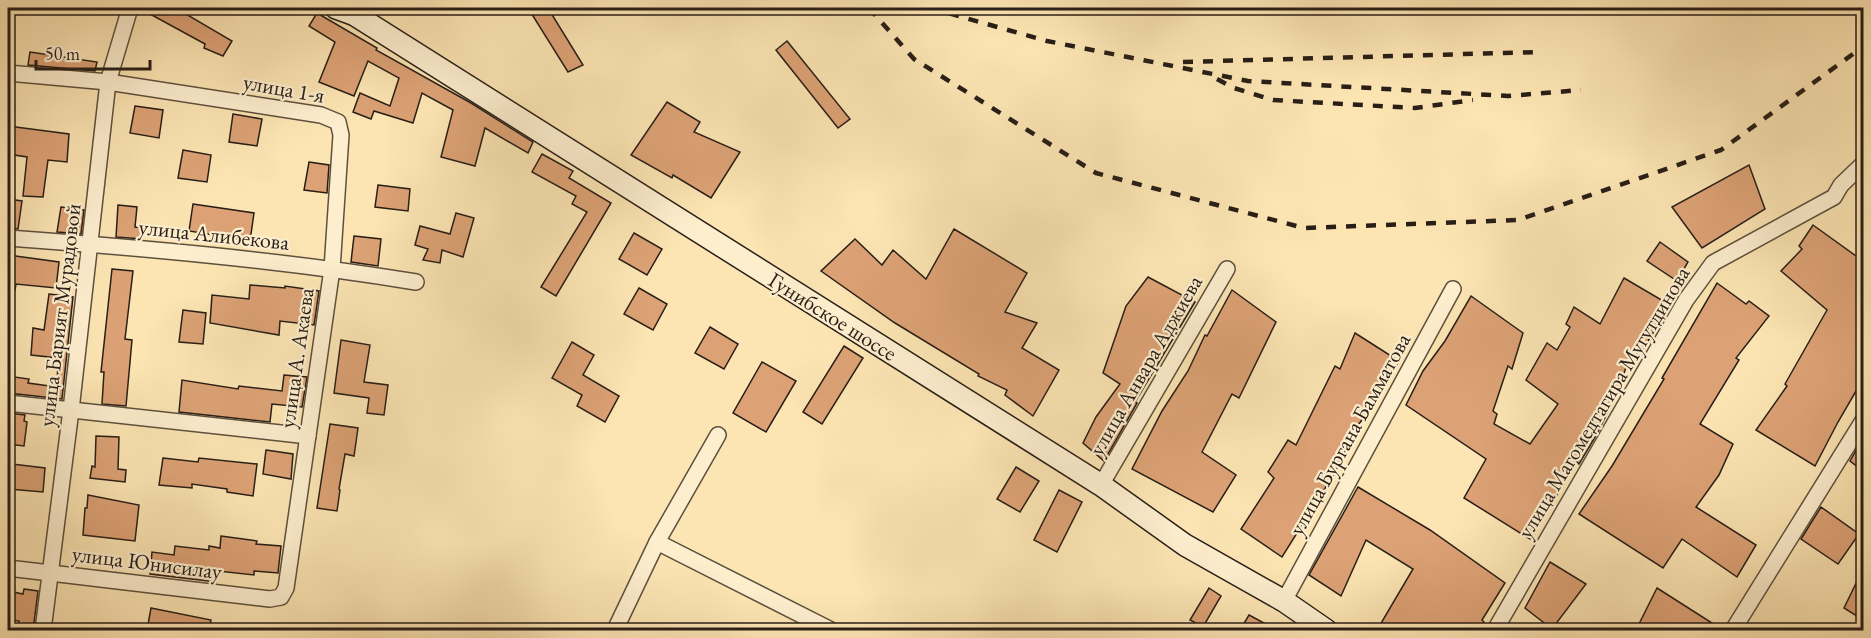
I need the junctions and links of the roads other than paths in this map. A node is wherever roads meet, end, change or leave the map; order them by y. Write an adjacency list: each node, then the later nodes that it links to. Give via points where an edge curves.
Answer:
1 (130, 8): 4 (street, улица Барият Мурадовой)
2 (345, 10): 18 (main road, Гунибское шоссе)
3 (8, 73): 4 (street, улица 1-я)
4 (108, 82): 5 (street, улица 1-я, via 321,115); 8 (street, улица Барият Мурадовой)
5 (338, 122): 9 (street, улица А. Акаева, via 341,151)
6 (1863, 163): 28 (street, улица Магомедтагира Мугутдинова, via 1834,197 1713,263 1686,300)
7 (8, 238): 8 (street, улица Алибекова)
8 (90, 244): 9 (street, улица Алибекова); 14 (street, улица Барият Мурадовой)
9 (332, 268): 11 (street, улица Алибекова); 17 (street, улица А. Акаева)
10 (1227, 268): 18 (street, улица Анвара Аджиева)
11 (416, 282)
12 (1453, 289): 23 (street, улица Бургана Бамматова)
13 (8, 403): 14 (street)
14 (71, 410): 17 (street); 21 (street, улица Барият Мурадовой)
15 (1863, 419): 29 (street)
16 (718, 435): 19 (street)
17 (308, 436): 22 (street, улица А. Акаева, via 286,588)
18 (1101, 485): 23 (main road, Гунибское шоссе, via 1185,545)
19 (657, 542): 25 (street); 26 (street)
20 (8, 568): 21 (street, улица Юнисилау)
21 (50, 573): 22 (street, улица Юнисилау, via 270,599); 24 (street, улица Барият Мурадовой)
22 (281, 597)
23 (1284, 601): 27 (main road, Гунибское шоссе)
24 (43, 630)
25 (615, 630)
26 (831, 630)
27 (1326, 630)
28 (1495, 630)
29 (1733, 630)

